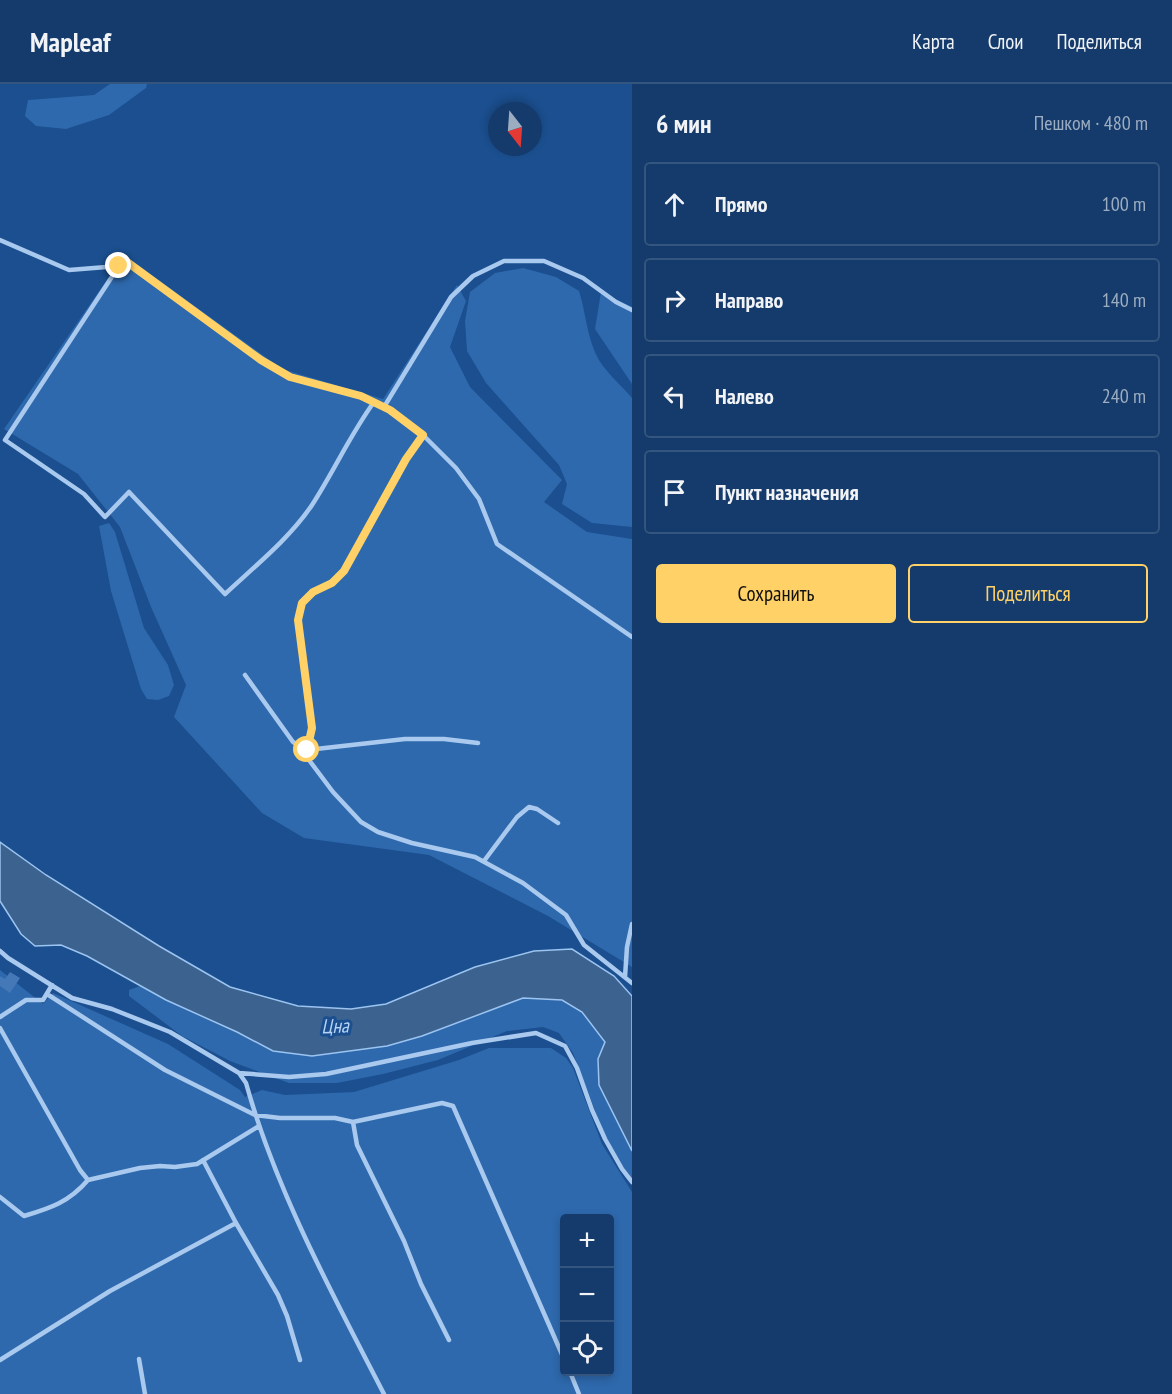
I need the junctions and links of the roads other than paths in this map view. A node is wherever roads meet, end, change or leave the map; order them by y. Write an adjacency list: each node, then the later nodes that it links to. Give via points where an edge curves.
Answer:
1 (0, 240): 2 (lane, via 69,270)
2 (119, 266): 4 (lane, via 127,262 290,377); 4 (lane, via 4,440 84,494 105,517 129,492 225,594 290,532 311,505)
3 (632, 310): 5 (lane, via 583,278 544,261 504,261 473,276 452,297)
4 (374, 402): 5 (lane)
5 (384, 407): 6 (lane)
6 (423, 435): 7 (lane, via 456,468 478,499 497,544); 10 (lane, via 344,571 302,603 298,620 312,728)
7 (632, 637)
8 (245, 675): 10 (lane, via 293,742)
9 (478, 743): 10 (lane, via 405,739)
10 (307, 750): 12 (lane, via 306,756 361,822 378,832)
11 (558, 823): 12 (lane, via 529,807)
12 (484, 861): 15 (lane, via 523,883 566,915 584,945)
13 (632, 924): 15 (lane)
14 (0, 951): 17 (lane)
15 (625, 977): 16 (lane)
16 (632, 983)
17 (52, 986): 18 (lane); 21 (lane, via 72,998 170,1032)
18 (47, 994): 19 (lane, via 43,1000 26,1000); 22 (lane, via 165,1070)
19 (0, 1017)
20 (0, 1028): 26 (lane)
21 (239, 1072): 22 (lane); 27 (lane, via 290,1077 326,1074 536,1033 565,1046 605,1139)
22 (255, 1115): 23 (lane); 24 (lane)
23 (353, 1122): 30 (lane, via 357,1145); 31 (lane, via 442,1103 453,1106)
24 (259, 1126): 25 (lane); 37 (lane, via 280,1180)
25 (202, 1160): 26 (lane, via 197,1164 140,1168); 29 (lane)
26 (88, 1180): 28 (lane, via 76,1194 52,1208 24,1216)
27 (632, 1182)
28 (0, 1197)
29 (236, 1223): 33 (lane, via 110,1291); 34 (lane, via 278,1295)
30 (449, 1340)
31 (560, 1350)
32 (139, 1359): 36 (lane)
33 (0, 1360)
34 (300, 1360)
35 (572, 1376): 38 (lane)
36 (145, 1394)
37 (384, 1394)
38 (579, 1394)

